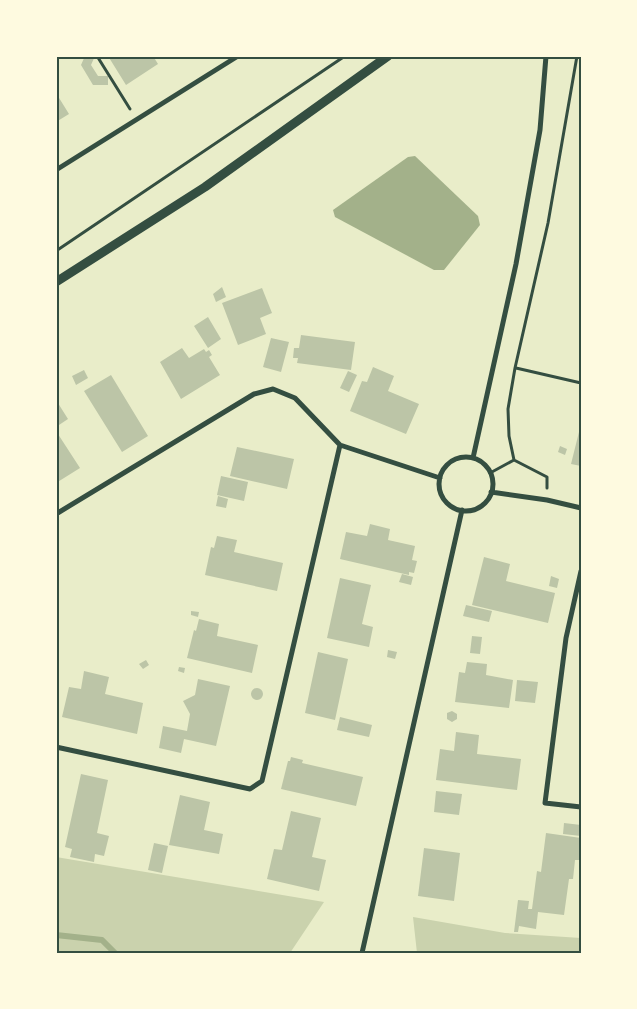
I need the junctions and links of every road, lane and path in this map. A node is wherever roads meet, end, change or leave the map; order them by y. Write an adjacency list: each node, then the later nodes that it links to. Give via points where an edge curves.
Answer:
1 (96, 56): 7 (path)
2 (238, 56): 7 (street)
3 (345, 56): 9 (path)
4 (388, 56): 10 (street, via 205,187)
5 (546, 56): 14 (street, via 540,130)
6 (577, 56): 11 (path, via 548,223)
7 (137, 120): 8 (street)
8 (56, 170)
9 (56, 251)
10 (56, 282)
11 (515, 368): 12 (path); 15 (path, via 508,409)
12 (581, 383)
13 (340, 445): 17 (street); 22 (street, via 296,398 273,389 254,394); 24 (street, via 262,781 250,789)
14 (473, 458): 16 (street, via 486,466); 17 (street, via 464,457 448,463)
15 (514, 460): 16 (path); 19 (path, via 547,477)
16 (490, 473): 18 (street)
17 (440, 478): 21 (street, via 441,495 446,502)
18 (491, 492): 19 (street); 21 (street, via 483,504)
19 (546, 500): 20 (street)
20 (581, 508)
21 (462, 510): 26 (street)
22 (56, 514)
23 (581, 571): 25 (street, via 566,638 545,803)
24 (56, 747)
25 (581, 807)
26 (362, 953)

